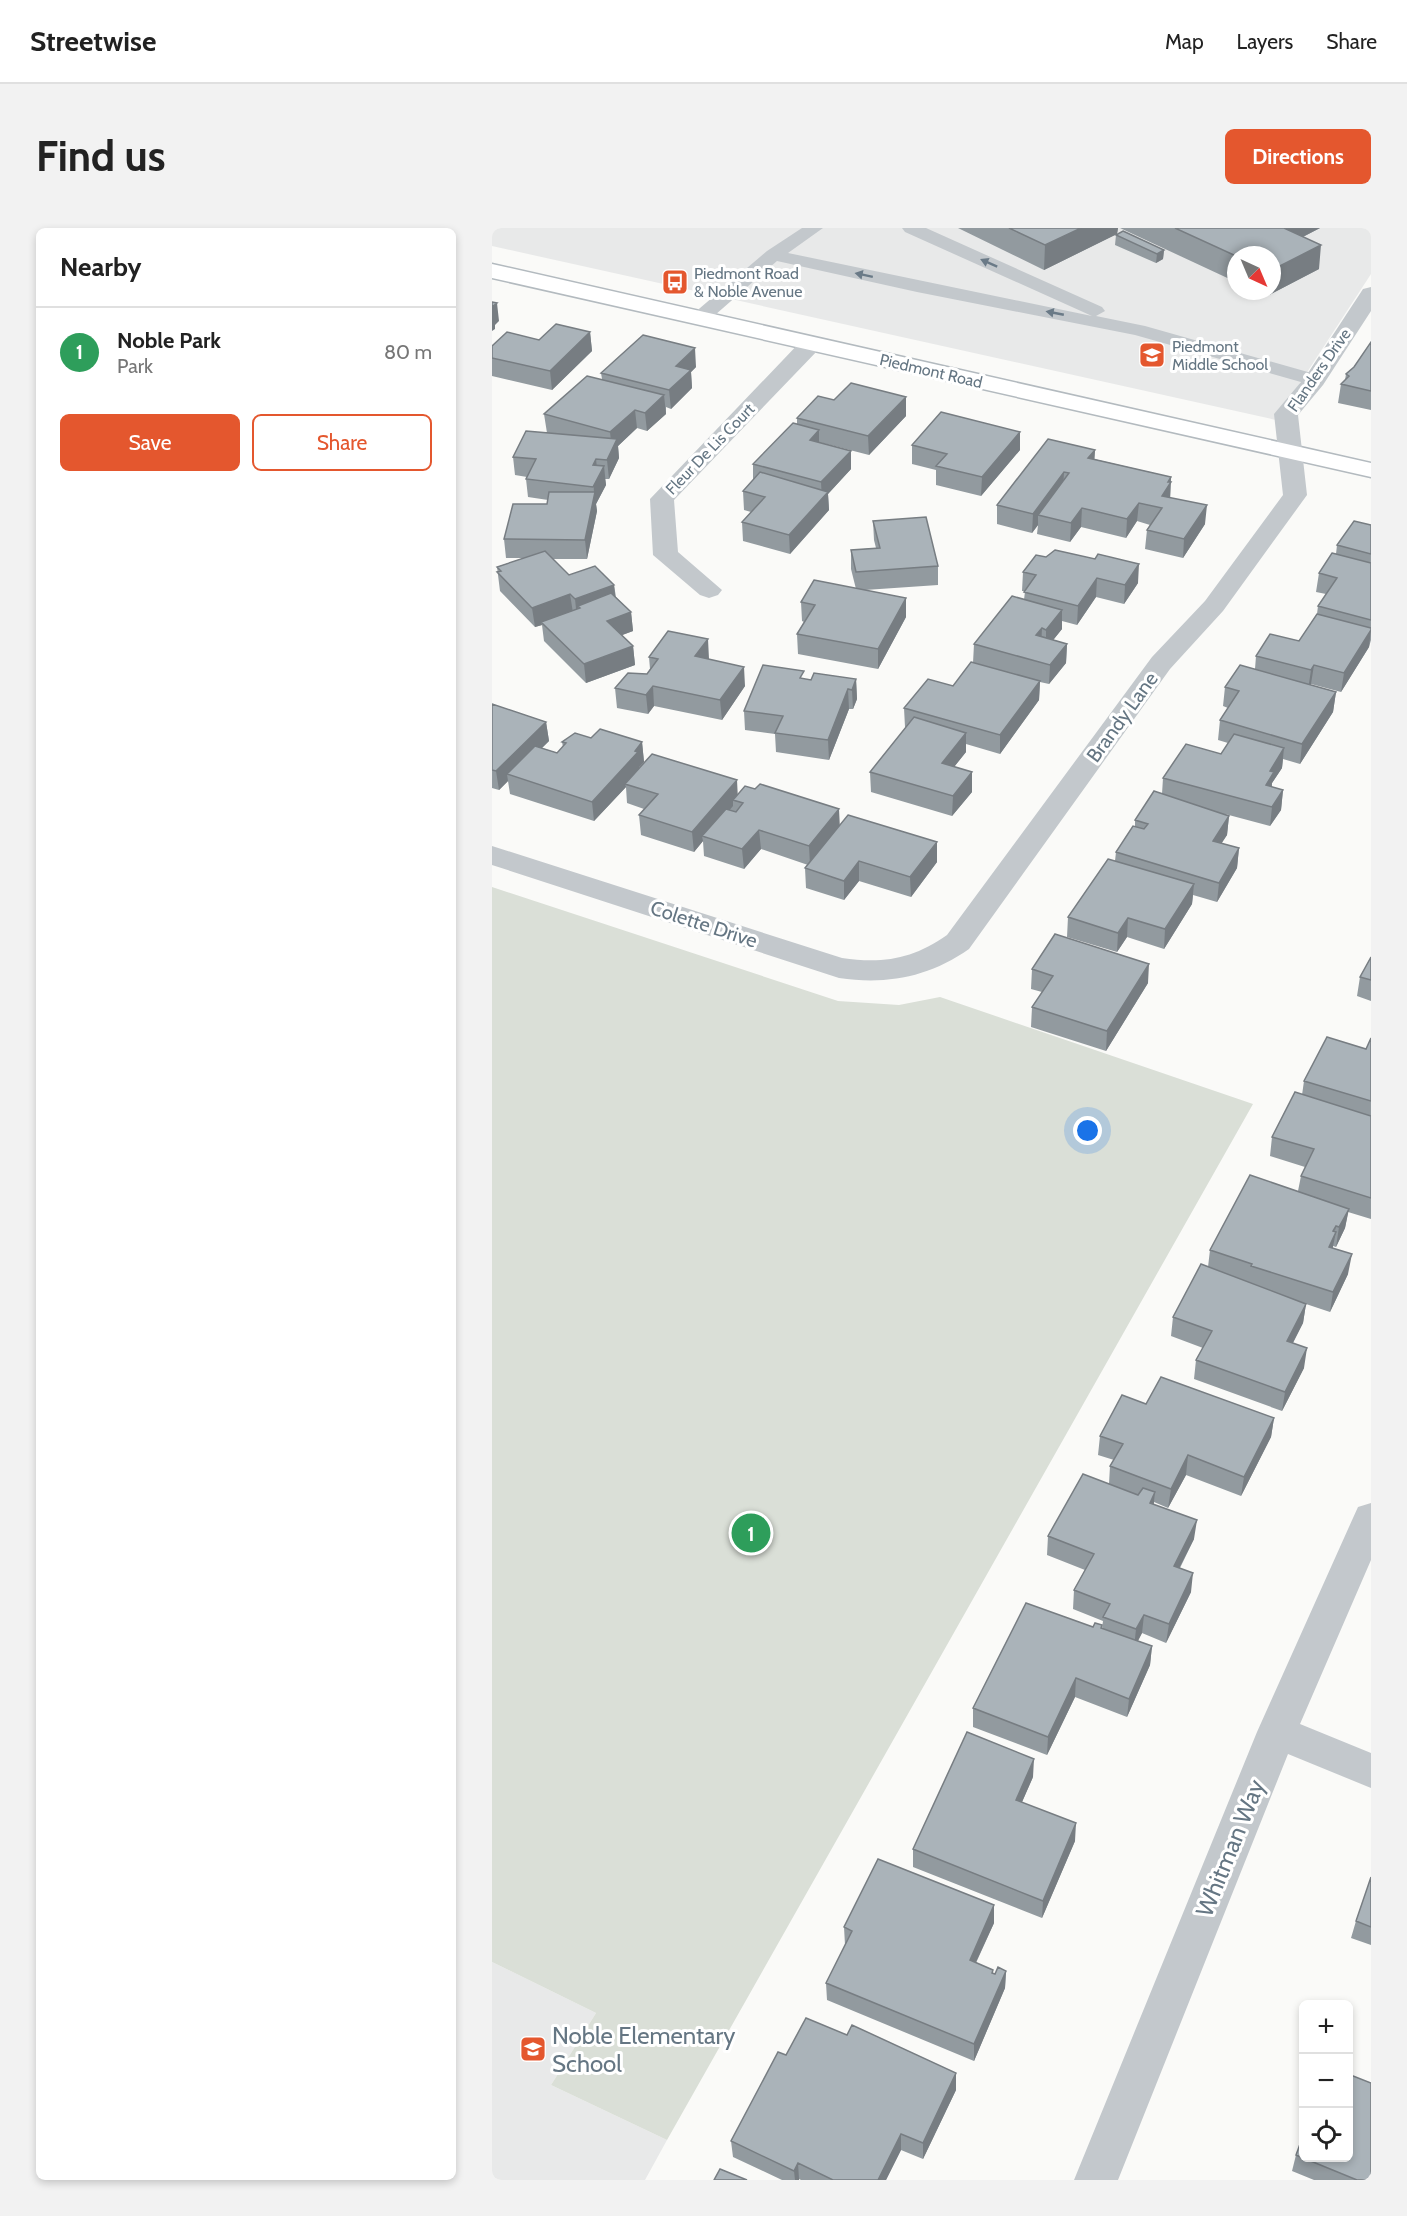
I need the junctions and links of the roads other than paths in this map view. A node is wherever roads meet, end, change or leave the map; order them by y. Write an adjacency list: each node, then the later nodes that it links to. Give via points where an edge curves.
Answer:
1 (814, 228): 3 (lane)
2 (911, 228): 7 (lane, one-way to 2)
3 (773, 255): 6 (lane); 7 (lane, one-way to 3)
4 (492, 271): 6 (main road, Piedmont Road)
5 (1371, 294): 9 (street, Flanders Drive)
6 (700, 318): 8 (main road, Piedmont Road)
7 (1138, 330): 9 (lane)
8 (811, 344): 10 (main road, Piedmont Road); 12 (street, Fleur De Lis Court, via 662,499 666,555)
9 (1315, 380): 10 (street, Flanders Drive, via 1286,414)
10 (1289, 452): 11 (main road, Piedmont Road); 14 (street, Brandy Lane, via 1295,495 1291,501 1214,606 1161,663 958,942)
11 (1371, 470)
12 (709, 590)
13 (492, 855): 14 (street, Colette Drive, via 839,968 883,972)
14 (918, 967)
15 (1371, 1518): 16 (street, Whitman Way)
16 (1277, 1732): 17 (street); 18 (street, Whitman Way)
17 (1371, 1771)
18 (1096, 2180)

